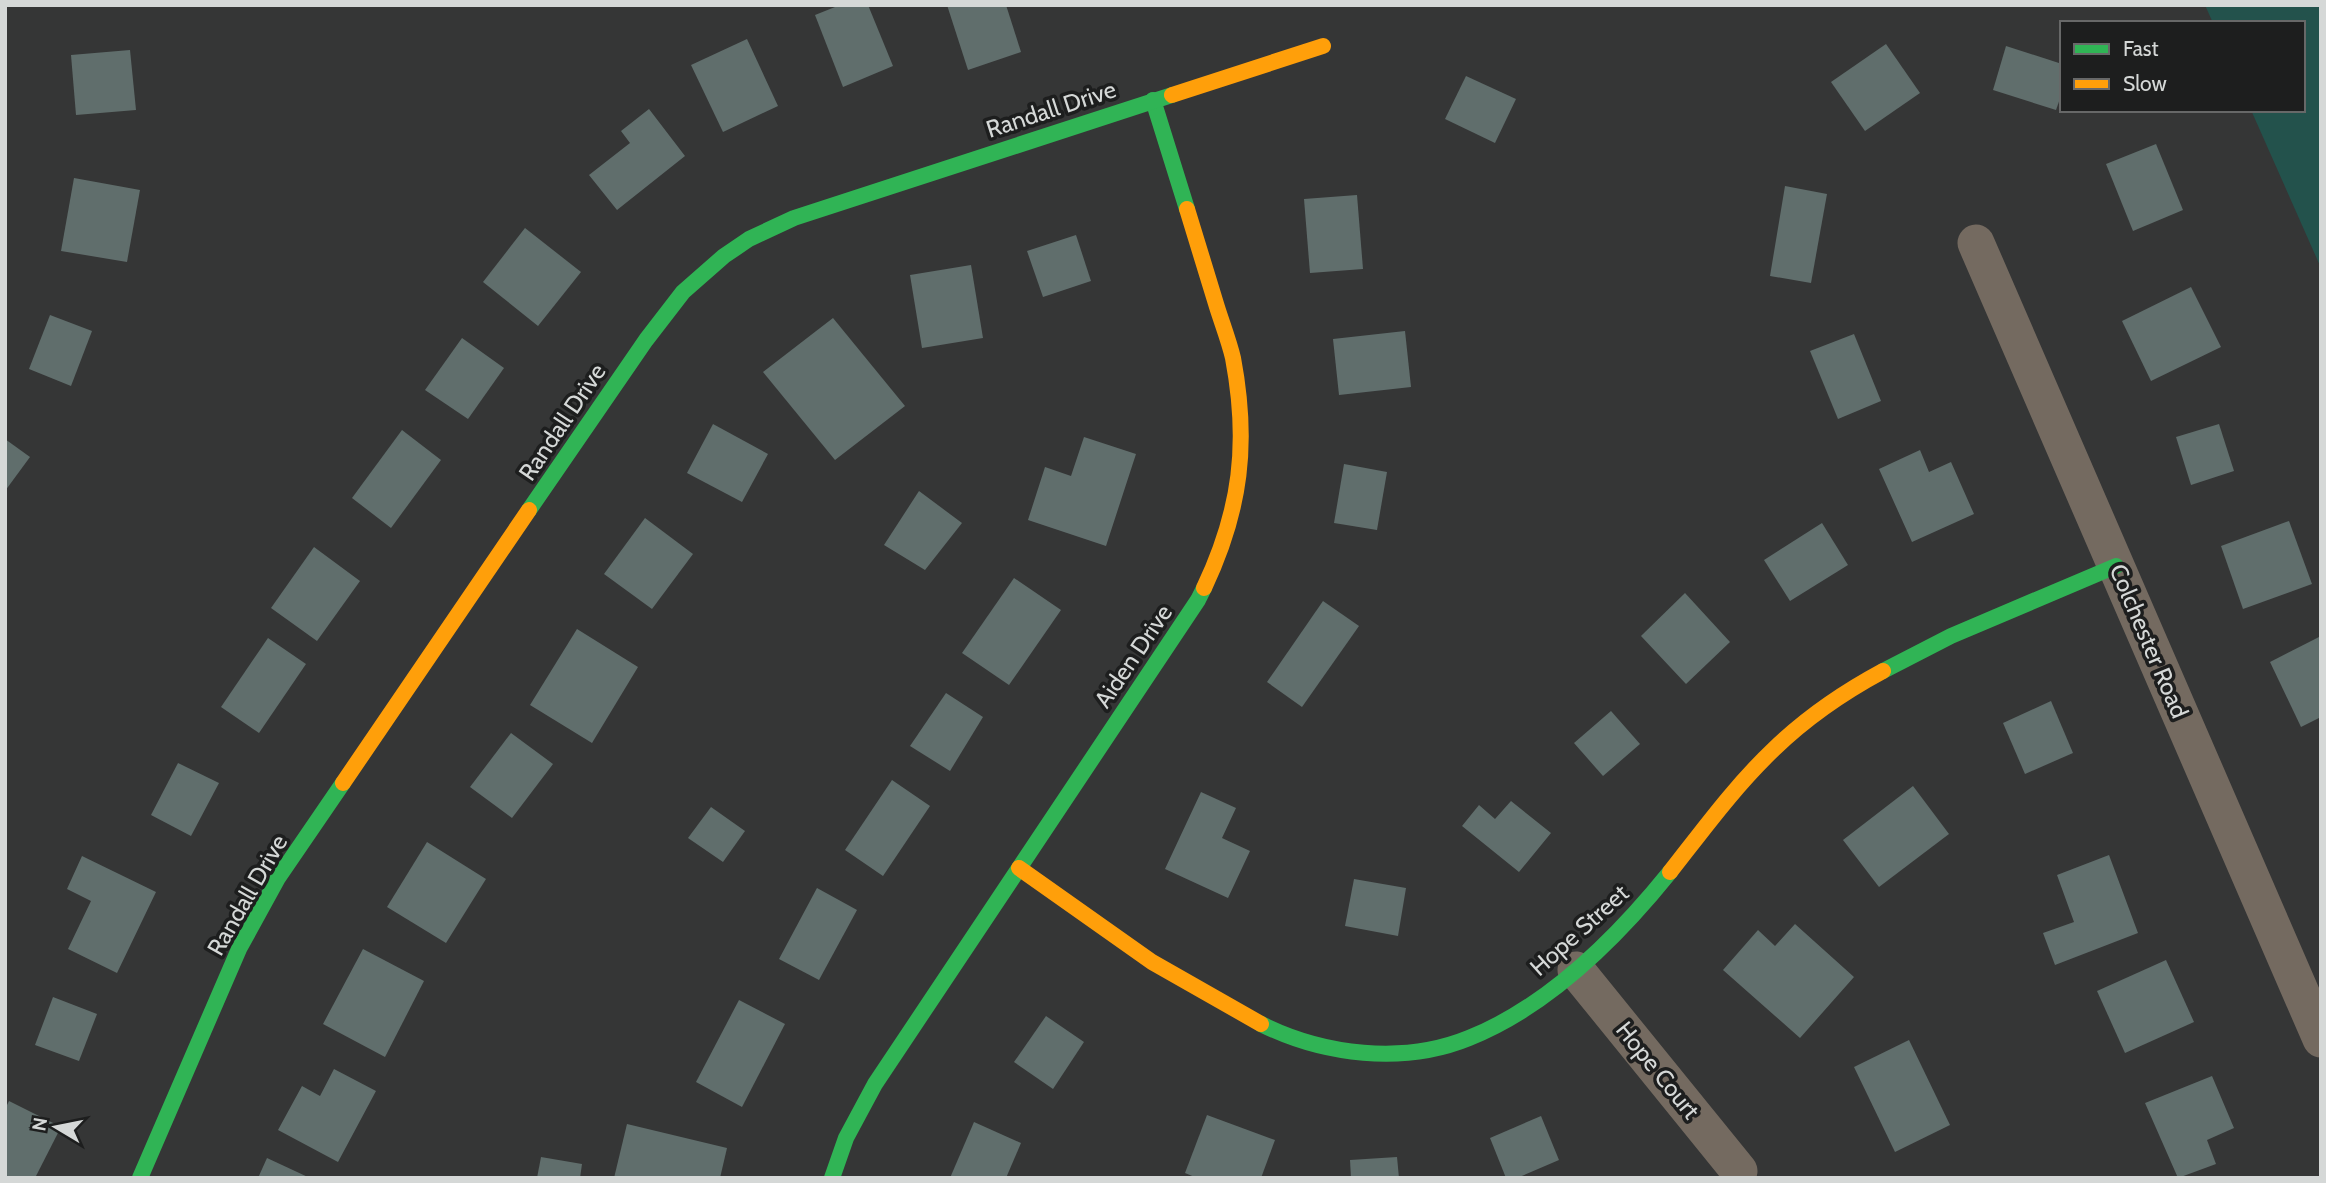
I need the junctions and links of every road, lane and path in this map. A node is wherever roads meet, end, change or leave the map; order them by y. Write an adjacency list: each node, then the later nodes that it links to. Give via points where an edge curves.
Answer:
1 (1323, 46): 2 (street, Randall Drive)
2 (1153, 100): 5 (street, Aiden Drive, via 1232,355 1242,442 1234,508 1198,600); 9 (street, Randall Drive, via 794,218 749,239 683,292 278,878 239,949)
3 (1976, 243): 4 (street, Colchester Road)
4 (2116, 566): 6 (street, Hope Street, via 1914,654 1852,687 1797,728 1746,776 1650,896); 7 (street, Colchester Road)
5 (1019, 868): 6 (street, Hope Street, via 1145,958 1269,1029 1307,1043 1356,1052 1396,1053 1446,1046 1526,1007); 10 (street, Aiden Drive, via 875,1084 846,1138)
6 (1576, 970): 8 (street, Hope Court)
7 (2321, 1039)
8 (1739, 1171)
9 (141, 1178)
10 (832, 1178)

